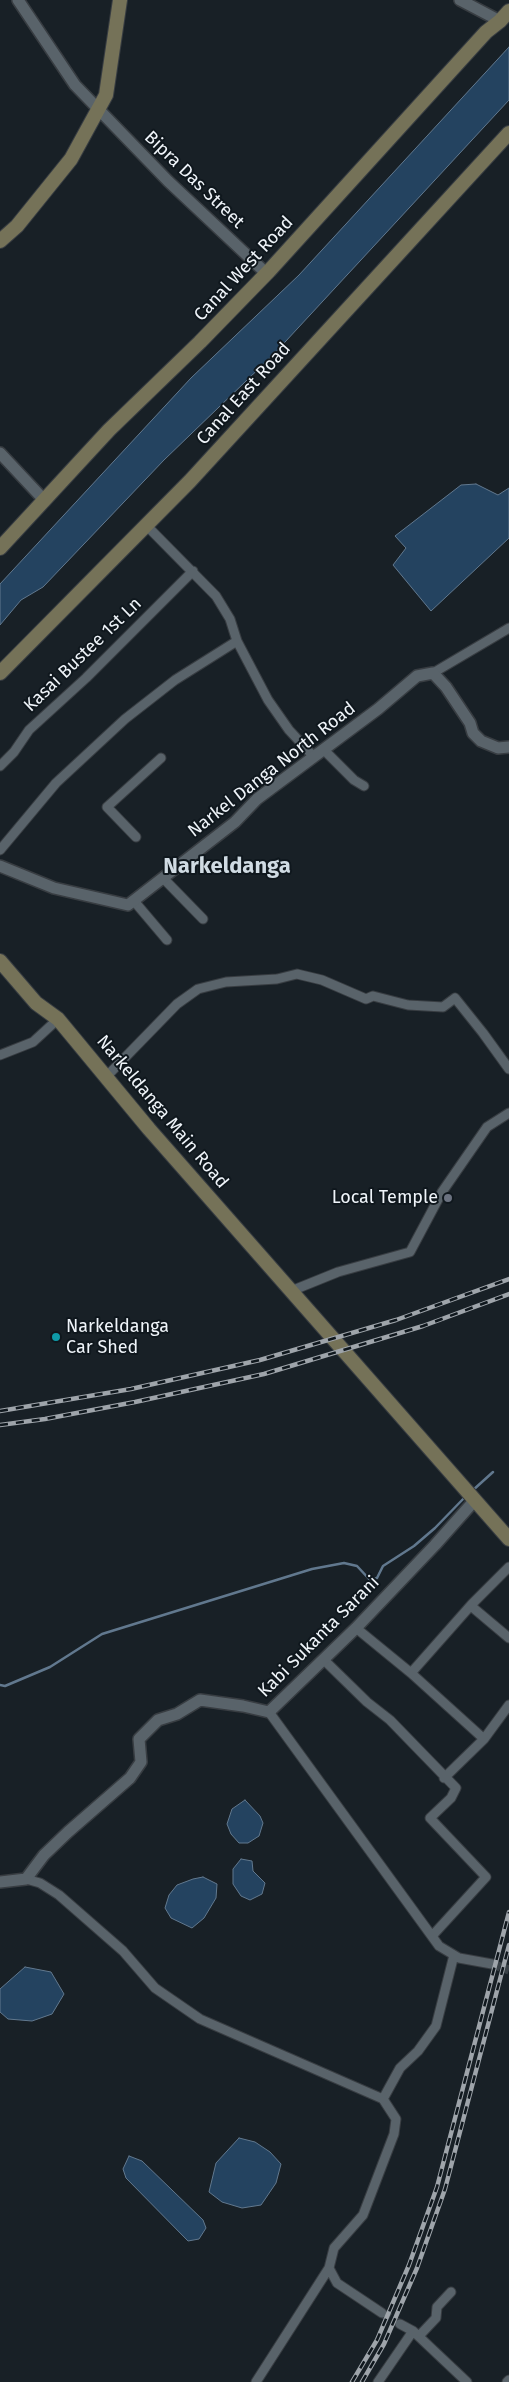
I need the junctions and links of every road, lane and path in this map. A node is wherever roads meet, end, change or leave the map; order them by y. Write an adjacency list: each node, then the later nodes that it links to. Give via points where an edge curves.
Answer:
1 (18, 0): 5 (street, Bipra Das Street, via 75,85)
2 (120, 0): 5 (main road, via 106,95)
3 (460, 0): 4 (street)
4 (506, 20): 8 (main road, Canal West Road, via 480,39)
5 (98, 110): 7 (main road, via 71,159 17,226); 8 (street, Bipra Das Street)
6 (509, 133): 11 (main road, Canal East Road)
7 (0, 241)
8 (267, 274): 10 (main road, Canal West Road, via 109,430)
9 (0, 453): 10 (street)
10 (45, 501): 12 (main road, Canal West Road)
11 (146, 525): 13 (street); 16 (main road, Canal East Road)
12 (0, 548)
13 (193, 571): 15 (street, via 216,596 230,619); 21 (street, Kasai Bustee 1st Ln, via 29,730)
14 (509, 628): 17 (street)
15 (237, 641): 19 (street, via 268,700 289,730); 24 (street, via 175,680 125,718 56,783)
16 (0, 673)
17 (433, 673): 18 (street, via 446,687 481,741 498,748); 19 (street, Narkel Danga North Road, via 417,676 378,710)
18 (509, 747)
19 (319, 753): 22 (street); 26 (street, Narkel Danga North Road, via 257,799 235,822)
20 (160, 758): 23 (street, via 107,807)
21 (0, 766)
22 (364, 786)
23 (136, 837)
24 (0, 850)
25 (0, 866): 27 (street, via 54,888 128,905)
26 (163, 878): 27 (street, Narkel Danga North Road); 28 (street)
27 (134, 901): 29 (street)
28 (203, 919)
29 (167, 940)
30 (0, 961): 31 (main road, Narkeldanga Main Road, via 36,1003)
31 (58, 1019): 32 (street, via 33,1042); 34 (main road, Narkeldanga Main Road)
32 (0, 1055)
33 (509, 1070): 34 (street, via 455,998 443,1007 408,1005 373,996 366,999 322,980 297,974 277,979 226,982 198,989 177,1004)
34 (107, 1076): 36 (main road, Narkeldanga Main Road, via 149,1129)
35 (509, 1113): 36 (street, via 487,1127 442,1192 410,1252 338,1272)
36 (291, 1291): 37 (main road, Narkeldanga Main Road)
37 (475, 1500): 38 (main road); 41 (street, Kabi Sukanta Sarani)
38 (509, 1539)
39 (509, 1567): 40 (street)
40 (471, 1606): 42 (street); 44 (street)
41 (356, 1628): 43 (street, Kabi Sukanta Sarani); 44 (street)
42 (509, 1638)
43 (324, 1660): 46 (street, Kabi Sukanta Sarani); 48 (street, via 390,1720)
44 (411, 1673): 47 (street)
45 (509, 1705): 47 (street)
46 (269, 1712): 49 (street, Kabi Sukanta Sarani, via 200,1700 177,1714 158,1720 139,1739 142,1762 130,1778 44,1855); 51 (street)
47 (484, 1739): 48 (street)
48 (444, 1778): 51 (street, via 456,1788 451,1798 430,1818 486,1876)
49 (26, 1879): 50 (street); 54 (street, via 40,1883 59,1895 123,1951 155,1988 200,2019)
50 (0, 1882)
51 (432, 1936): 52 (street, via 439,1946)
52 (454, 1955): 53 (street); 54 (street, via 436,2026 418,2051 400,2068)
53 (492, 1964)
54 (383, 2099): 55 (street, via 396,2119 394,2134 363,2215 334,2248)
55 (329, 2268): 57 (street, via 337,2283); 60 (street)
56 (451, 2292): 59 (street, via 437,2307 436,2318)
57 (382, 2313)
58 (400, 2324): 59 (street)
59 (416, 2333): 61 (street); 62 (street)
60 (256, 2382)
61 (378, 2382)
62 (467, 2382)

